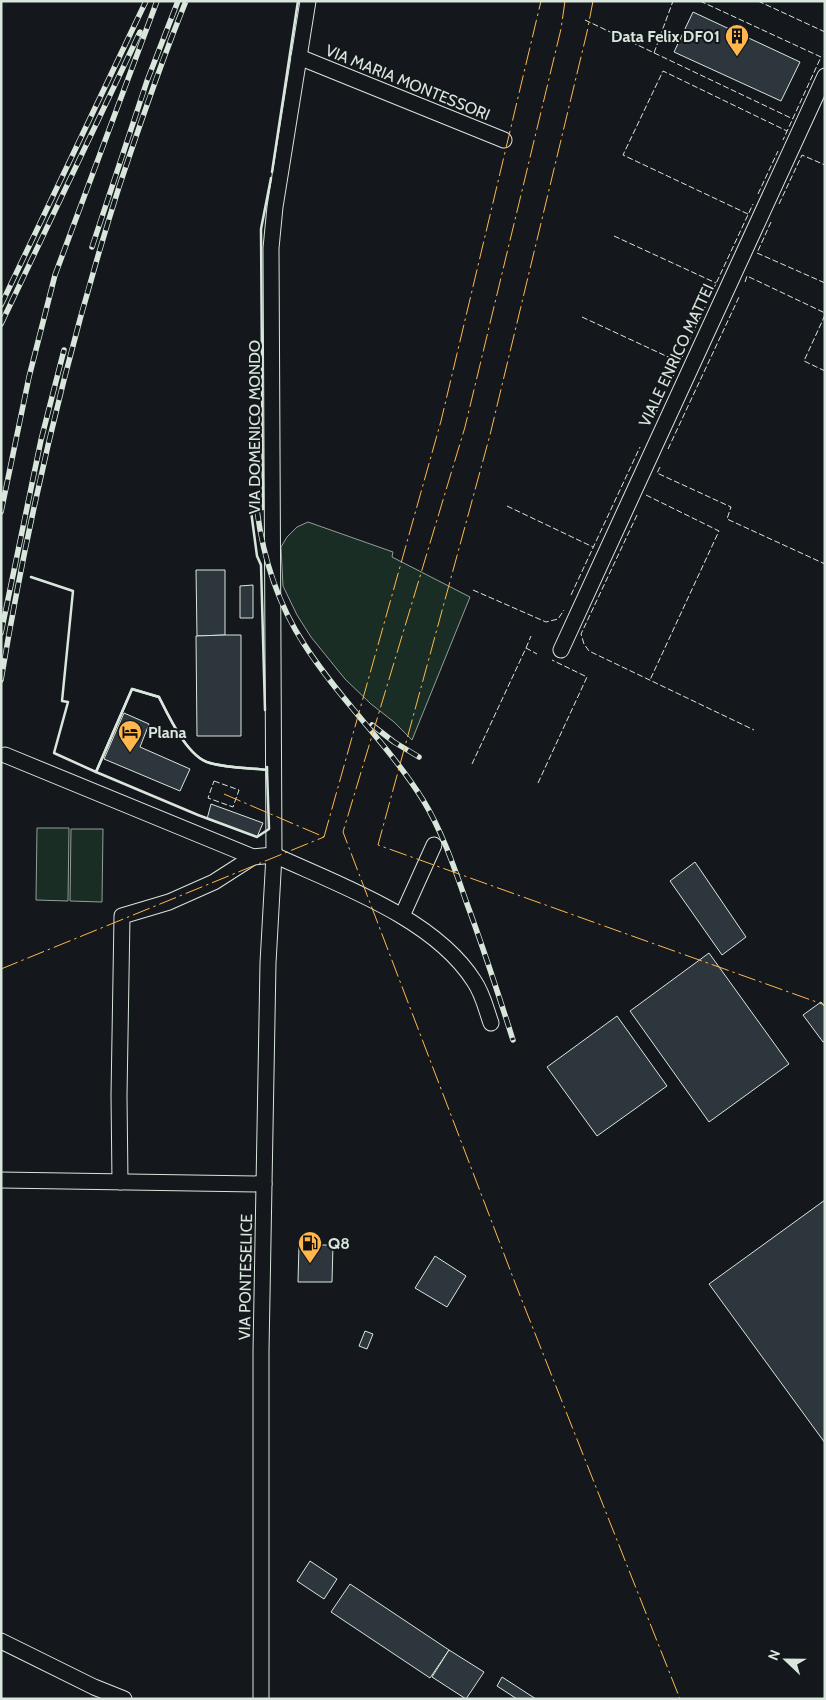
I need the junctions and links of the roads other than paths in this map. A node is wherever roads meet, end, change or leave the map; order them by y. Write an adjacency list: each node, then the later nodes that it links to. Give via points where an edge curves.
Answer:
1 (308, 1): 2 (street, VIA DOMENICO MONDO)
2 (299, 57): 4 (street, VIA MARIA MONTESSORI); 8 (street, VIA DOMENICO MONDO, via 271,248)
3 (825, 76): 5 (street, VIALE ENRICO MATTEI)
4 (504, 140)
5 (561, 650)
6 (5, 755): 9 (street)
7 (434, 845): 10 (street)
8 (274, 855): 9 (street); 10 (street); 14 (street, VIA PONTESELICE, via 268,963)
9 (253, 857): 13 (street, via 214,882 169,902 122,916)
10 (402, 916): 11 (street, via 461,963 483,997)
11 (491, 1023)
12 (1, 1180): 13 (street)
13 (120, 1182): 14 (street)
14 (264, 1184): 17 (street, VIA PONTESELICE)
15 (1, 1641): 16 (street)
16 (124, 1699)
17 (261, 1699)

